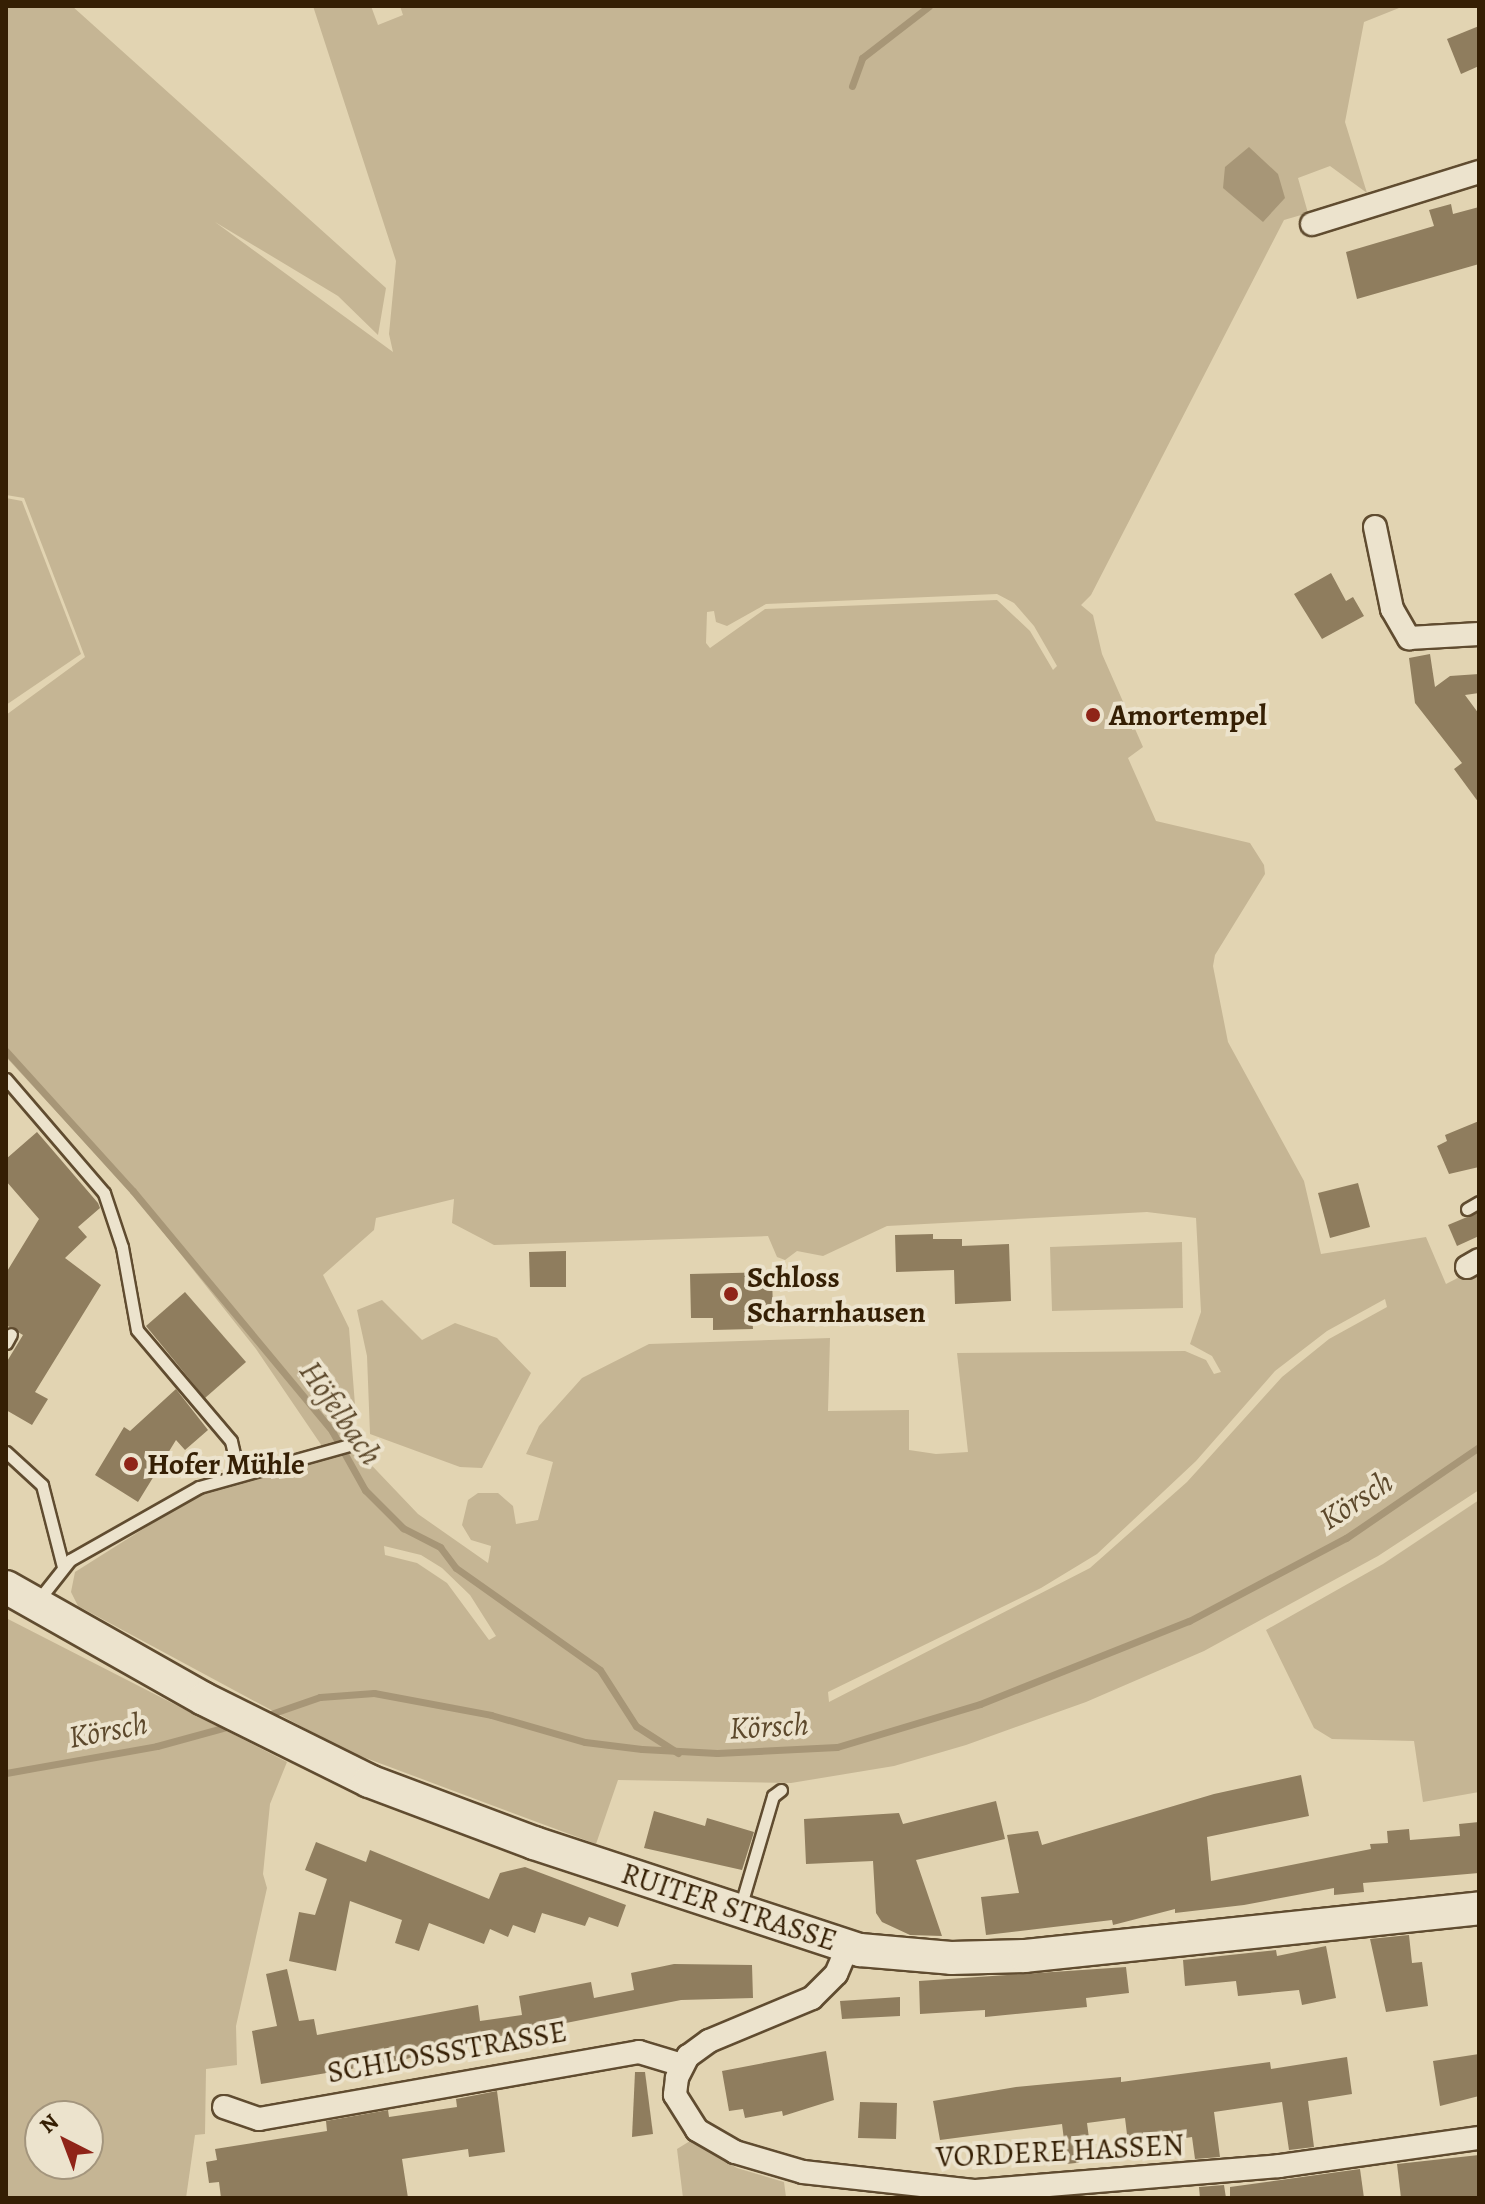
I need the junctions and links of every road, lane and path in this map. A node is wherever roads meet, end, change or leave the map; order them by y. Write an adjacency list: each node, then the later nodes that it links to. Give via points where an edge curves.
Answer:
1 (1479, 172): 2 (street)
2 (1312, 224)
3 (1375, 527): 4 (street, via 1392,609 1409,638)
4 (1479, 634)
5 (6, 1079): 10 (lane, via 104,1193 122,1247 137,1330 231,1441)
6 (1479, 1202): 7 (lane)
7 (1467, 1209)
8 (353, 1444): 10 (lane)
9 (6, 1452): 11 (lane, via 42,1485)
10 (239, 1475): 11 (lane, via 199,1487)
11 (63, 1567): 13 (lane)
12 (6, 1587): 13 (main road, RUITER STRASSE)
13 (36, 1604): 16 (main road, RUITER STRASSE, via 280,1739 432,1806)
14 (781, 1790): 16 (lane, via 773,1796)
15 (1479, 1908): 17 (main road, RUITER STRASSE, via 1014,1957 924,1957)
16 (739, 1912): 17 (main road, RUITER STRASSE)
17 (848, 1946): 18 (street, via 836,1974 812,1998 704,2044)
18 (682, 2065): 19 (street, SCHLOSSSTRASSE, via 639,2052 528,2067 259,2119); 20 (street, VORDERE HASSEN, via 675,2089 680,2110 716,2143 803,2172 899,2187 976,2191 1136,2180)
19 (224, 2107)
20 (1479, 2138)

